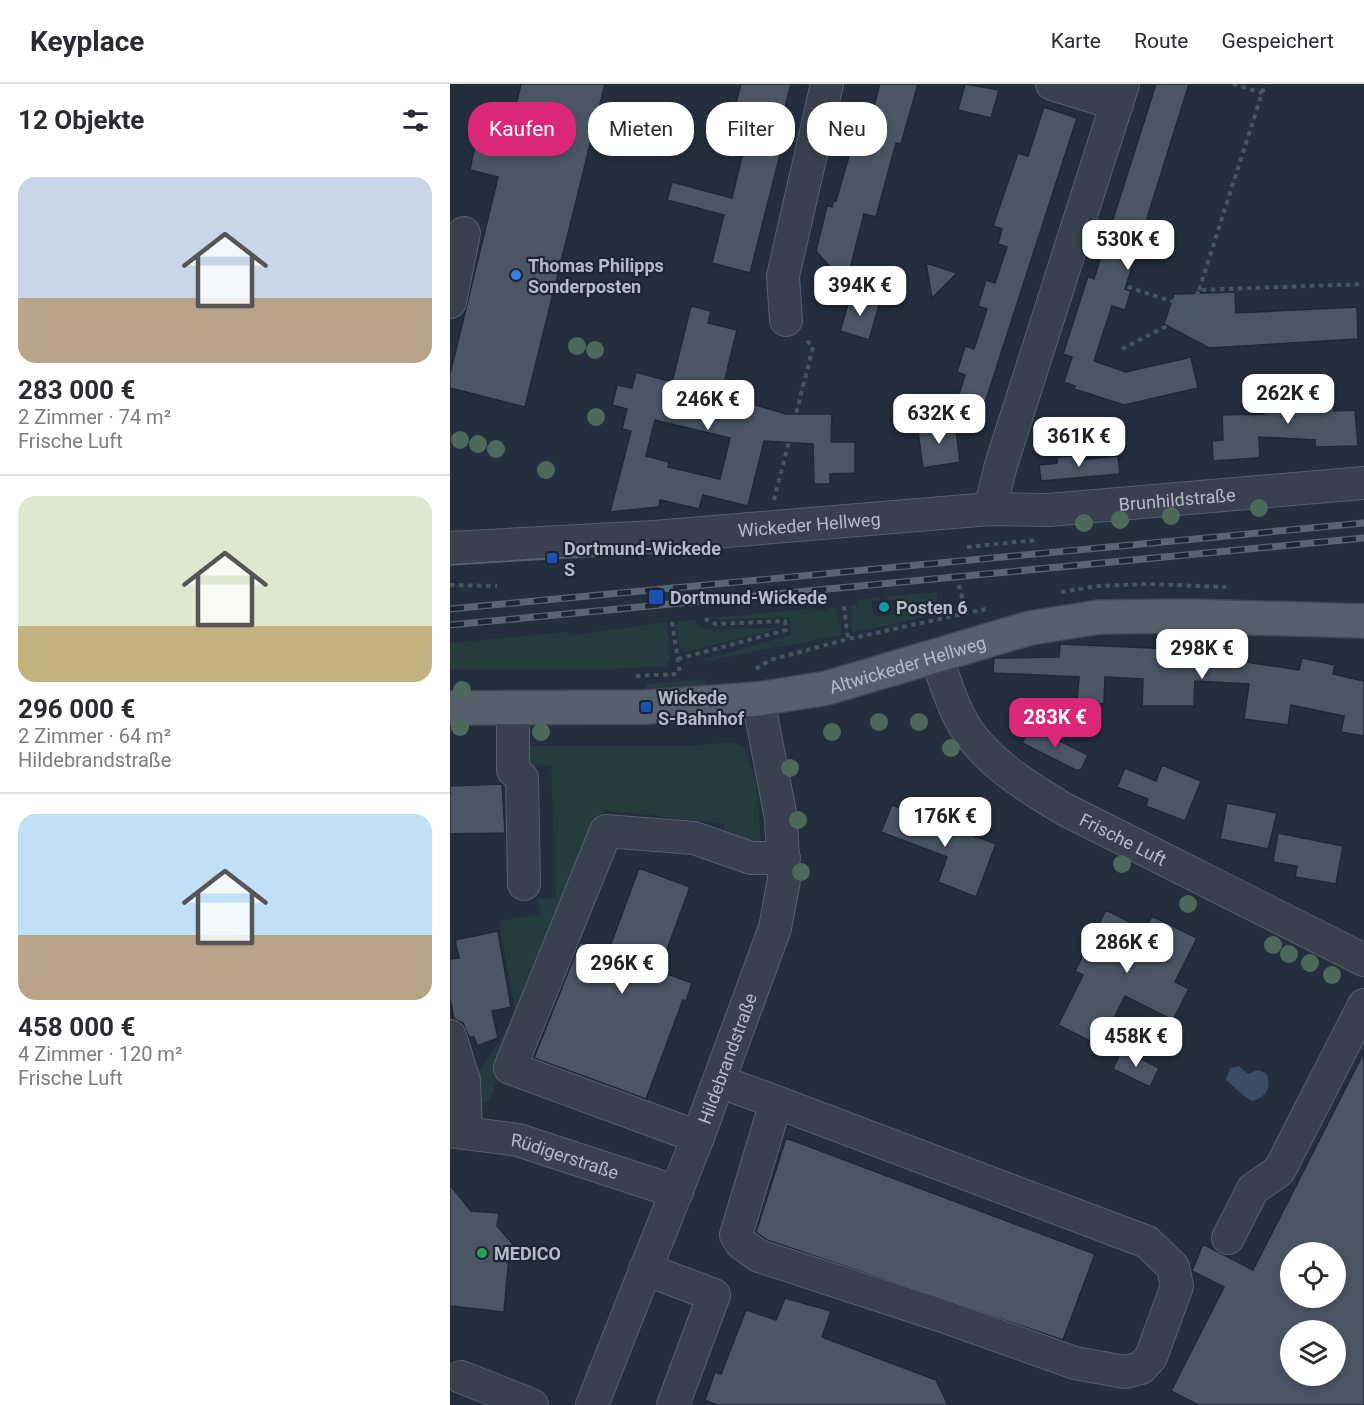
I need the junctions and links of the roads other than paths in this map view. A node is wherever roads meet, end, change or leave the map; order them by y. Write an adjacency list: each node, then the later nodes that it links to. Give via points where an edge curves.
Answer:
1 (827, 84): 6 (street, via 783,276)
2 (1052, 84): 3 (street)
3 (1120, 94): 8 (street, via 1004,454)
4 (464, 233): 5 (street)
5 (450, 302)
6 (786, 320)
7 (1364, 483): 8 (street, Brunhildstraße, via 1049,510)
8 (990, 509): 9 (street, Wickeder Hellweg)
9 (450, 548)
10 (1364, 621): 11 (main road, Altwickeder Hellweg, via 1099,617 1030,628)
11 (936, 657): 12 (main road, Altwickeder Hellweg, via 827,688); 17 (street, Frische Luft, via 961,719 991,758 1038,794)
12 (760, 686): 14 (main road, Altwickeder Hellweg, via 646,707); 15 (street, Hildebrandstraße)
13 (450, 708): 14 (main road, Altwickeder Hellweg)
14 (513, 708): 16 (street, via 513,770 522,778)
15 (784, 858): 20 (street, Hildebrandstraße, via 783,890 775,928); 23 (street, via 751,858 694,838 606,831 510,1068)
16 (524, 884)
17 (1364, 960)
18 (1364, 1005): 25 (street, via 1279,1171 1253,1189)
19 (450, 1035): 22 (street, via 464,1081)
20 (719, 1081): 21 (street); 23 (street, Hildebrandstraße)
21 (776, 1102): 21 (street, via 736,1235 759,1256 1075,1363 1125,1372 1141,1368 1151,1357 1177,1286 1173,1267 1147,1242)
22 (458, 1132): 24 (street, Rüdigerstraße, via 528,1143)
23 (698, 1137): 24 (street, Hildebrandstraße)
24 (677, 1191): 26 (street, Hildebrandstraße)
25 (1228, 1238)
26 (645, 1269): 29 (street, Hildebrandstraße); 30 (street, via 714,1295)
27 (461, 1377): 28 (street)
28 (532, 1405)
29 (592, 1405)
30 (673, 1405)

